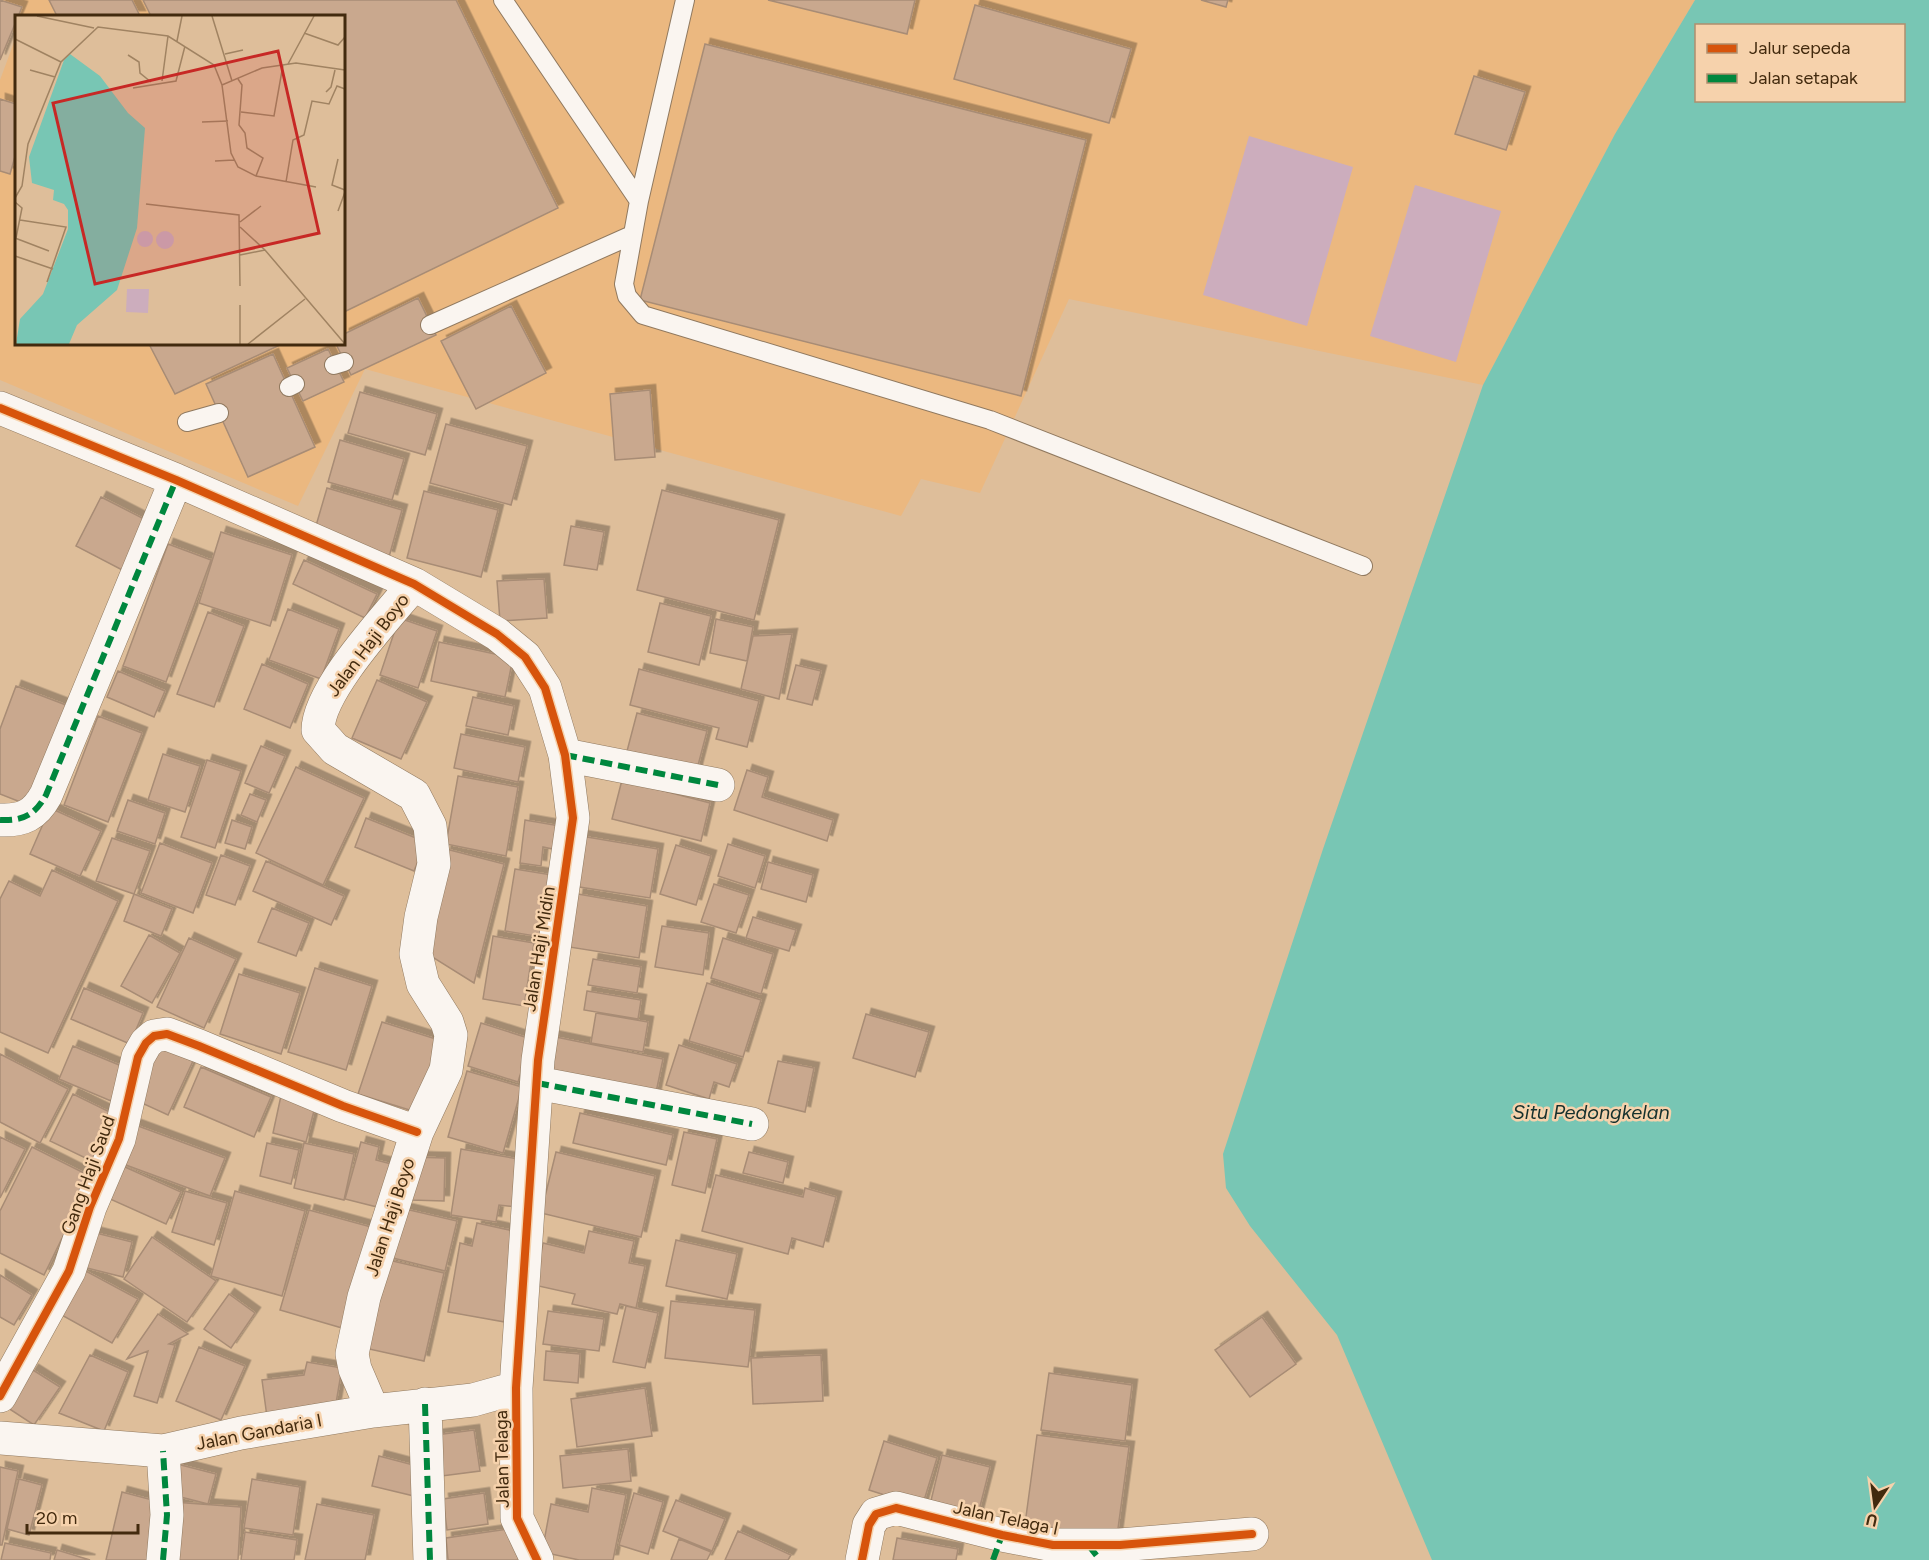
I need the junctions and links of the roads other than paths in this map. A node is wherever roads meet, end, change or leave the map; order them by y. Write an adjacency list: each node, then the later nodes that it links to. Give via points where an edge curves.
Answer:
1 (503, 0): 3 (lane)
2 (685, 0): 3 (lane)
3 (639, 201): 4 (lane)
4 (632, 235): 5 (lane); 10 (lane, via 624,284 634,306 652,319 990,420)
5 (430, 325)
6 (0, 408): 9 (street, Jalan Haji Midin)
7 (219, 413): 8 (lane)
8 (187, 422)
9 (176, 480): 11 (street, Jalan Haji Midin); 14 (street, via 46,795 33,814 23,819)
10 (1363, 566)
11 (414, 584): 12 (street, Jalan Haji Midin, via 497,634 525,657 545,688); 17 (street, Jalan Haji Boyo, via 332,687 318,717 318,730 335,749 414,795 430,826 434,864 416,954 423,984 451,1035 446,1070)
12 (565, 755): 13 (street); 15 (street, Jalan Haji Midin, via 572,837)
13 (718, 785)
14 (0, 820)
15 (537, 1083): 16 (street); 18 (street, Jalan Haji Midin)
16 (752, 1124)
17 (417, 1132): 19 (street, Gang Haji Saud, via 167,1034 154,1036 138,1057 119,1139 90,1207 69,1271); 21 (street, Jalan Haji Boyo, via 364,1297 352,1354)
18 (516, 1388): 20 (street, Jalan Gandaria I, via 473,1400); 29 (street, Jalan Telaga, via 517,1518)
19 (0, 1396)
20 (425, 1404): 21 (street, Jalan Gandaria I); 28 (street)
21 (373, 1411): 23 (street, Jalan Gandaria I, via 241,1433)
22 (0, 1438): 23 (street, Jalan Gandaria I)
23 (163, 1451): 27 (street, via 167,1515)
24 (1252, 1534): 26 (street, Jalan Telaga I)
25 (998, 1548): 26 (street, Jalan Telaga I, via 1053,1545); 30 (street, Jalan Telaga I, via 896,1508 876,1514 869,1525)
26 (1094, 1553)
27 (163, 1560)
28 (430, 1560)
29 (537, 1560)
30 (862, 1560)

